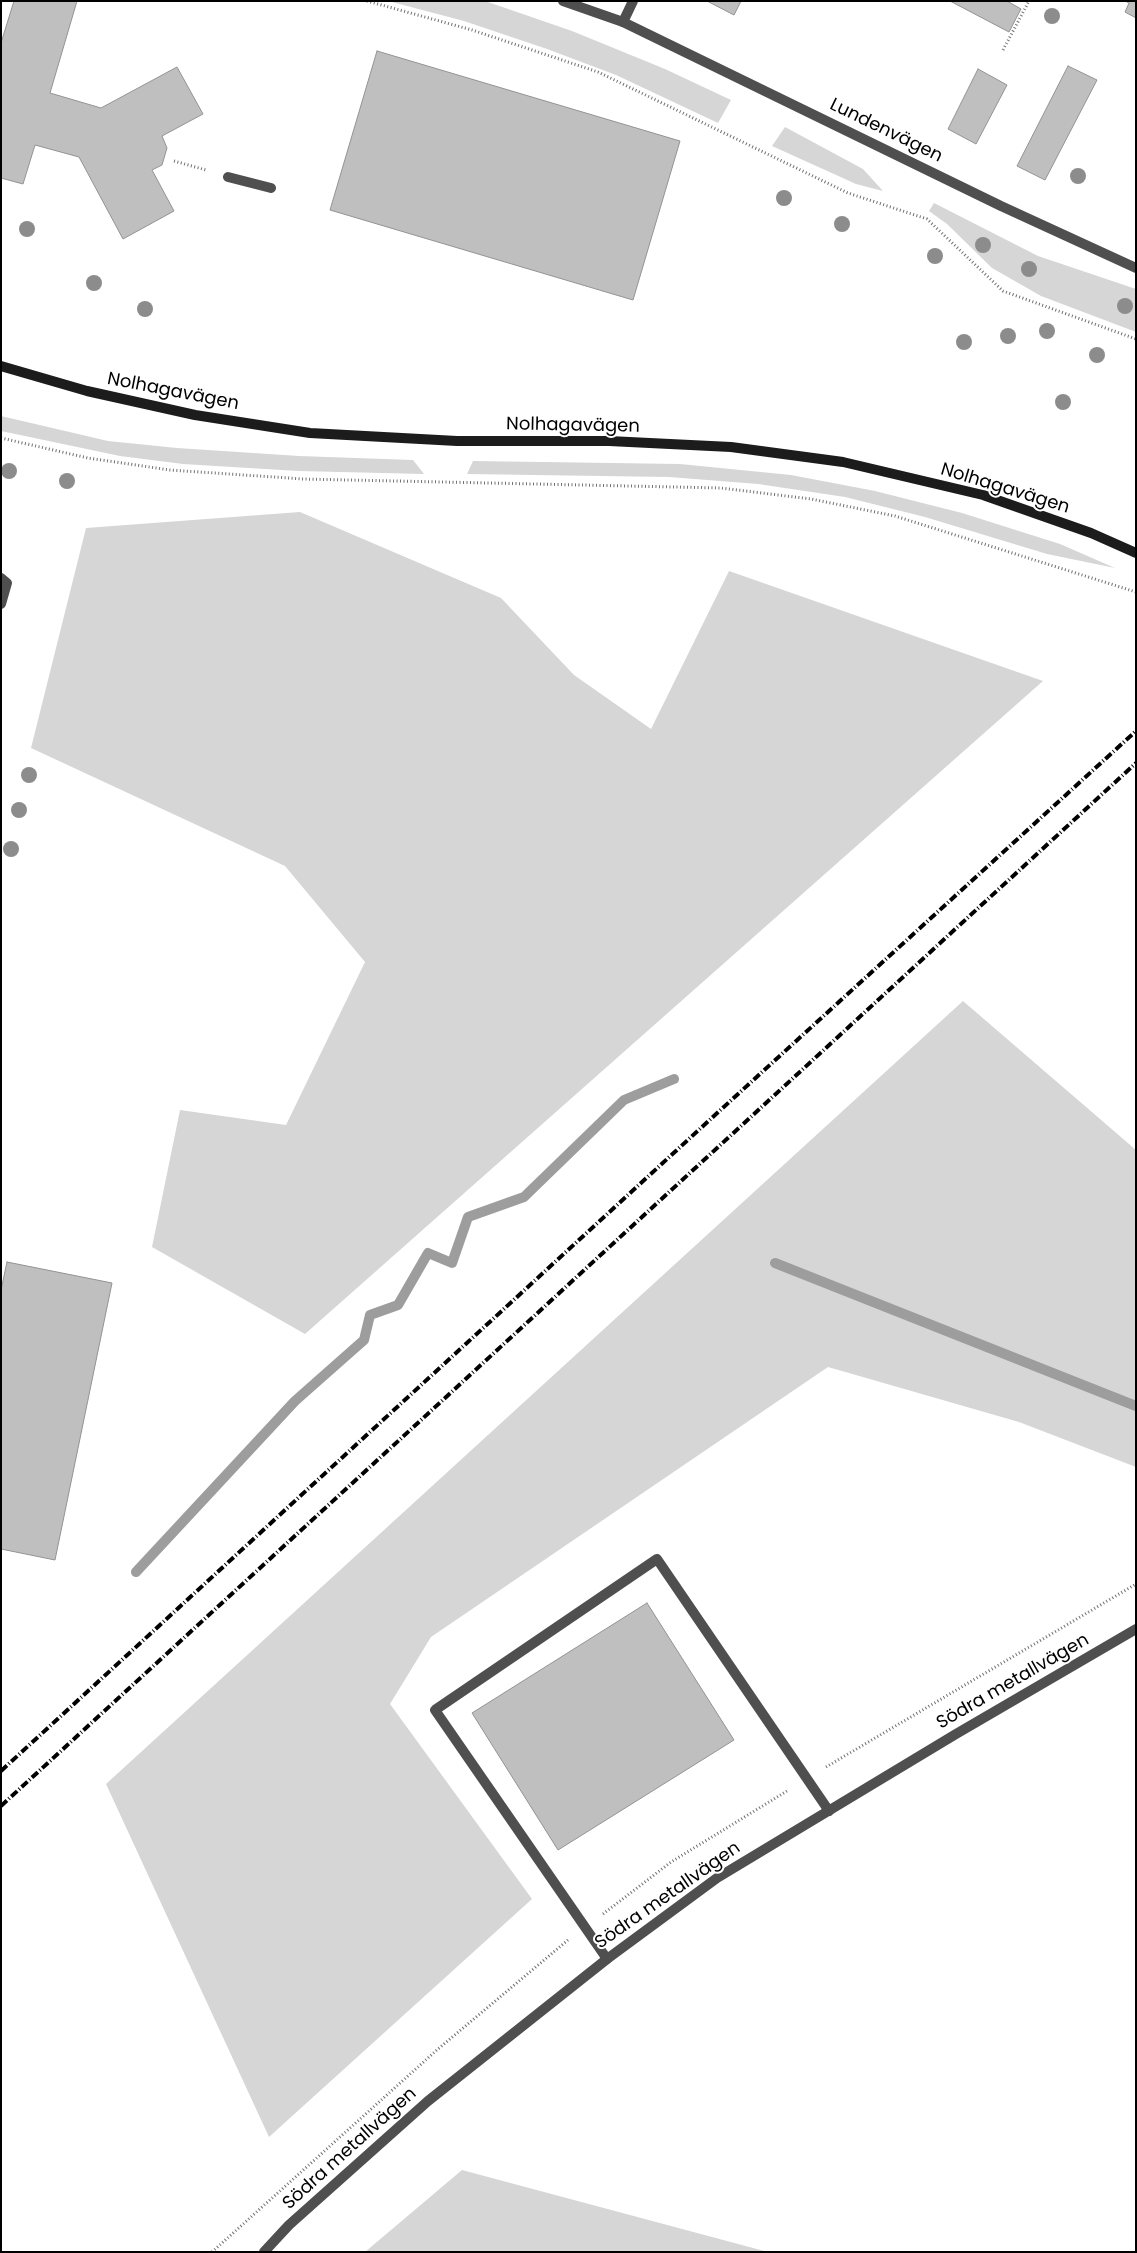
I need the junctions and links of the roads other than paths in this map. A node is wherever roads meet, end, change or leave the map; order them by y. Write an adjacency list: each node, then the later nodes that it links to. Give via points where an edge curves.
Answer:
1 (563, 1): 3 (street, Lundenvägen)
2 (633, 1): 3 (street)
3 (623, 22): 6 (street, Lundenvägen)
4 (228, 177): 5 (street)
5 (271, 188)
6 (1136, 268)
7 (1, 366): 8 (street, Nolhagavägen, via 87,392 195,415 310,432 457,441 609,441 731,447 844,462 982,495 1091,533)
8 (1136, 553)
9 (1, 578): 10 (street, via 7,583)
10 (1, 604)
11 (1136, 1630): 12 (street, Södra metallvägen)
12 (829, 1811): 13 (street, Södra metallvägen, via 717,1878); 13 (street, via 657,1559 435,1710)
13 (606, 1958): 14 (street, Södra metallvägen, via 428,2101 289,2225)
14 (264, 2252)

